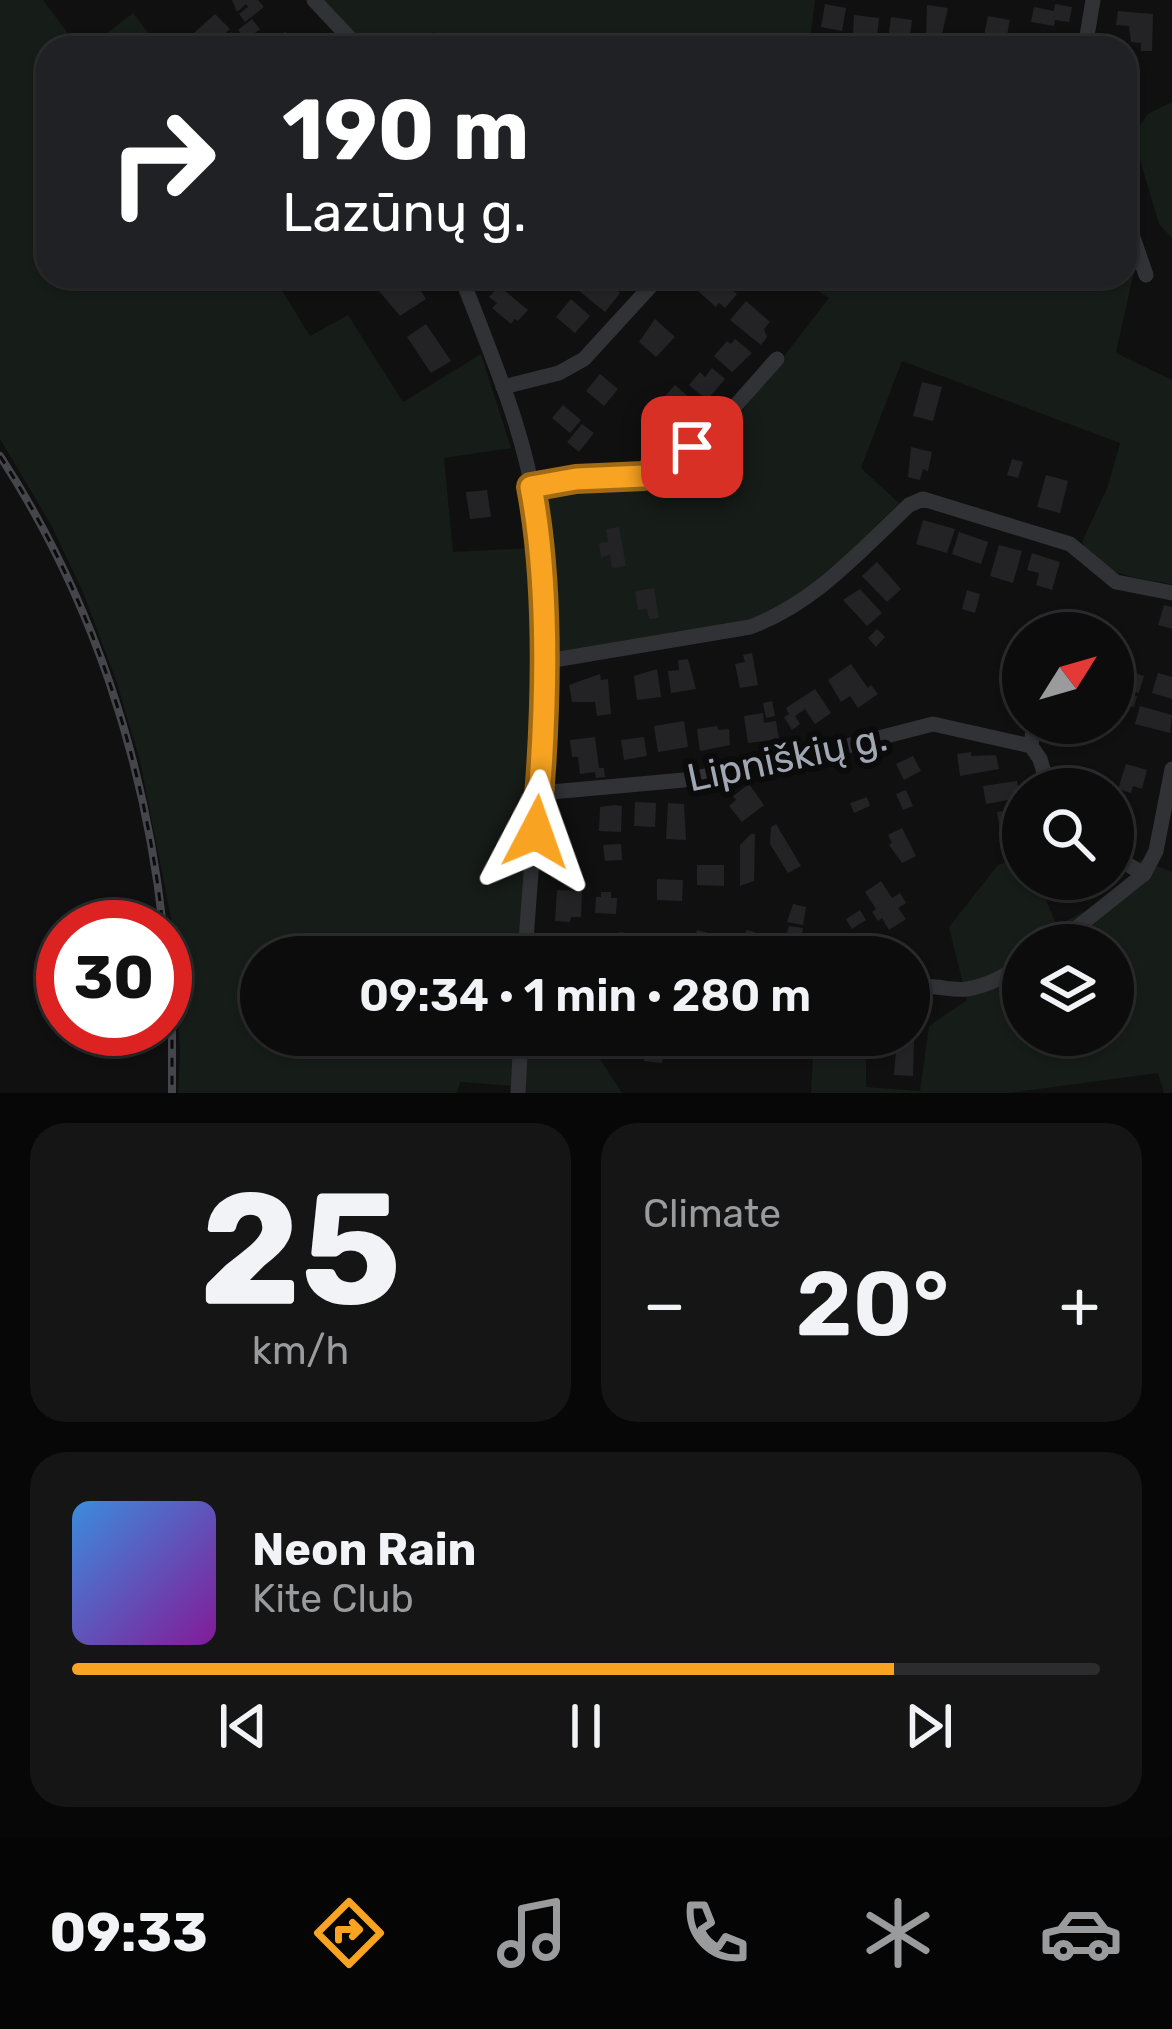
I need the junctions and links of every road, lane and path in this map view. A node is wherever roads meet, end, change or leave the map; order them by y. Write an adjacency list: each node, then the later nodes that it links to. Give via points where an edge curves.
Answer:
1 (314, 0): 3 (street)
2 (1093, 0): 4 (street)
3 (348, 36)
4 (1087, 36)
5 (1137, 249): 6 (street)
6 (1146, 275)
7 (465, 288): 10 (street)
8 (649, 288): 10 (street, via 573,367)
9 (777, 359): 11 (street, via 658,471)
10 (503, 387): 11 (street)
11 (531, 487): 13 (street)
12 (1172, 593): 13 (street, via 1116,582 1070,544 923,499 776,617)
13 (542, 662): 17 (street)
14 (1031, 746): 15 (street); 17 (street, Lipniškių g., via 933,724 684,780)
15 (1043, 768)
16 (1172, 769): 19 (street)
17 (540, 793): 21 (street)
18 (1134, 868): 19 (street)
19 (1144, 874): 20 (street)
20 (1081, 924)
21 (527, 936)
22 (1002, 977): 23 (street, via 965,990)
23 (930, 985)
24 (520, 1056): 25 (street)
25 (518, 1093)

